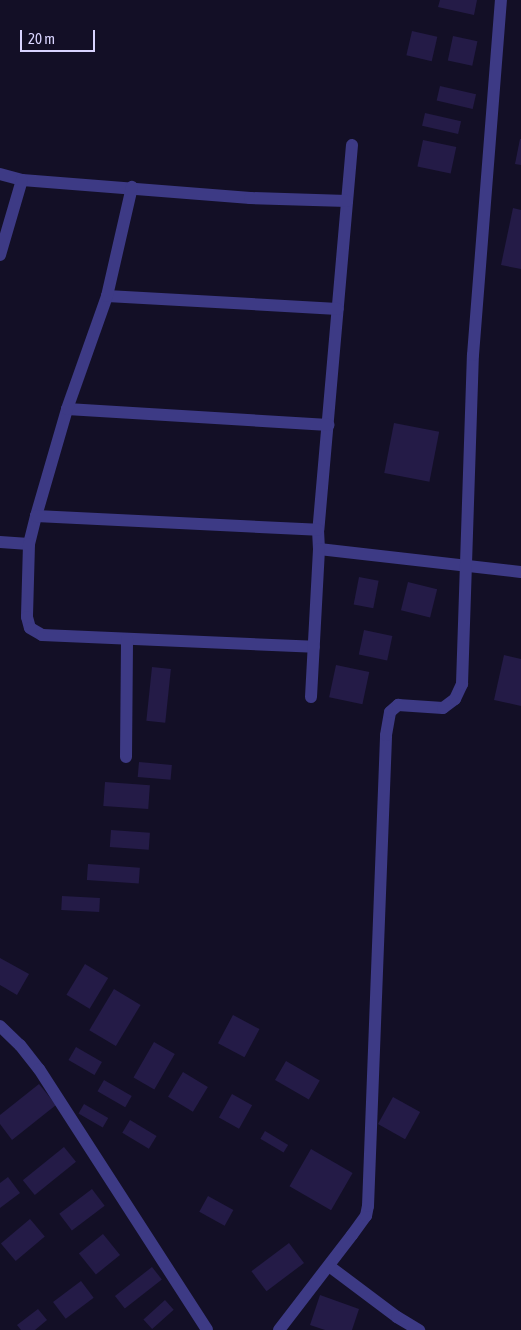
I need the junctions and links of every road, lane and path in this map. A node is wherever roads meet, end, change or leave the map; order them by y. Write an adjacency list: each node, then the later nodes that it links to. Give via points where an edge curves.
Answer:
1 (501, 0): 17 (street, via 473,355)
2 (352, 145): 6 (street)
3 (0, 174): 4 (street)
4 (22, 180): 5 (street); 7 (street)
5 (132, 187): 6 (street, via 250,198); 8 (street)
6 (347, 201): 9 (street)
7 (0, 255)
8 (107, 296): 9 (street); 10 (street)
9 (338, 309): 11 (street)
10 (67, 409): 11 (street); 12 (street)
11 (329, 426): 13 (street)
12 (36, 516): 13 (street); 15 (street)
13 (318, 530): 16 (street)
14 (0, 542): 15 (street)
15 (29, 544): 19 (street, via 27,617 30,628 42,635)
16 (319, 549): 17 (street); 20 (street)
17 (466, 565): 18 (street); 24 (street, via 462,684 456,700 443,708 398,705 390,712 387,724 368,1206 366,1216)
18 (521, 572)
19 (127, 639): 20 (street); 22 (street)
20 (314, 646): 21 (street)
21 (311, 697)
22 (126, 757)
23 (0, 1026): 25 (street, via 39,1069)
24 (329, 1266): 26 (street); 27 (street)
25 (206, 1330)
26 (279, 1330)
27 (419, 1330)

